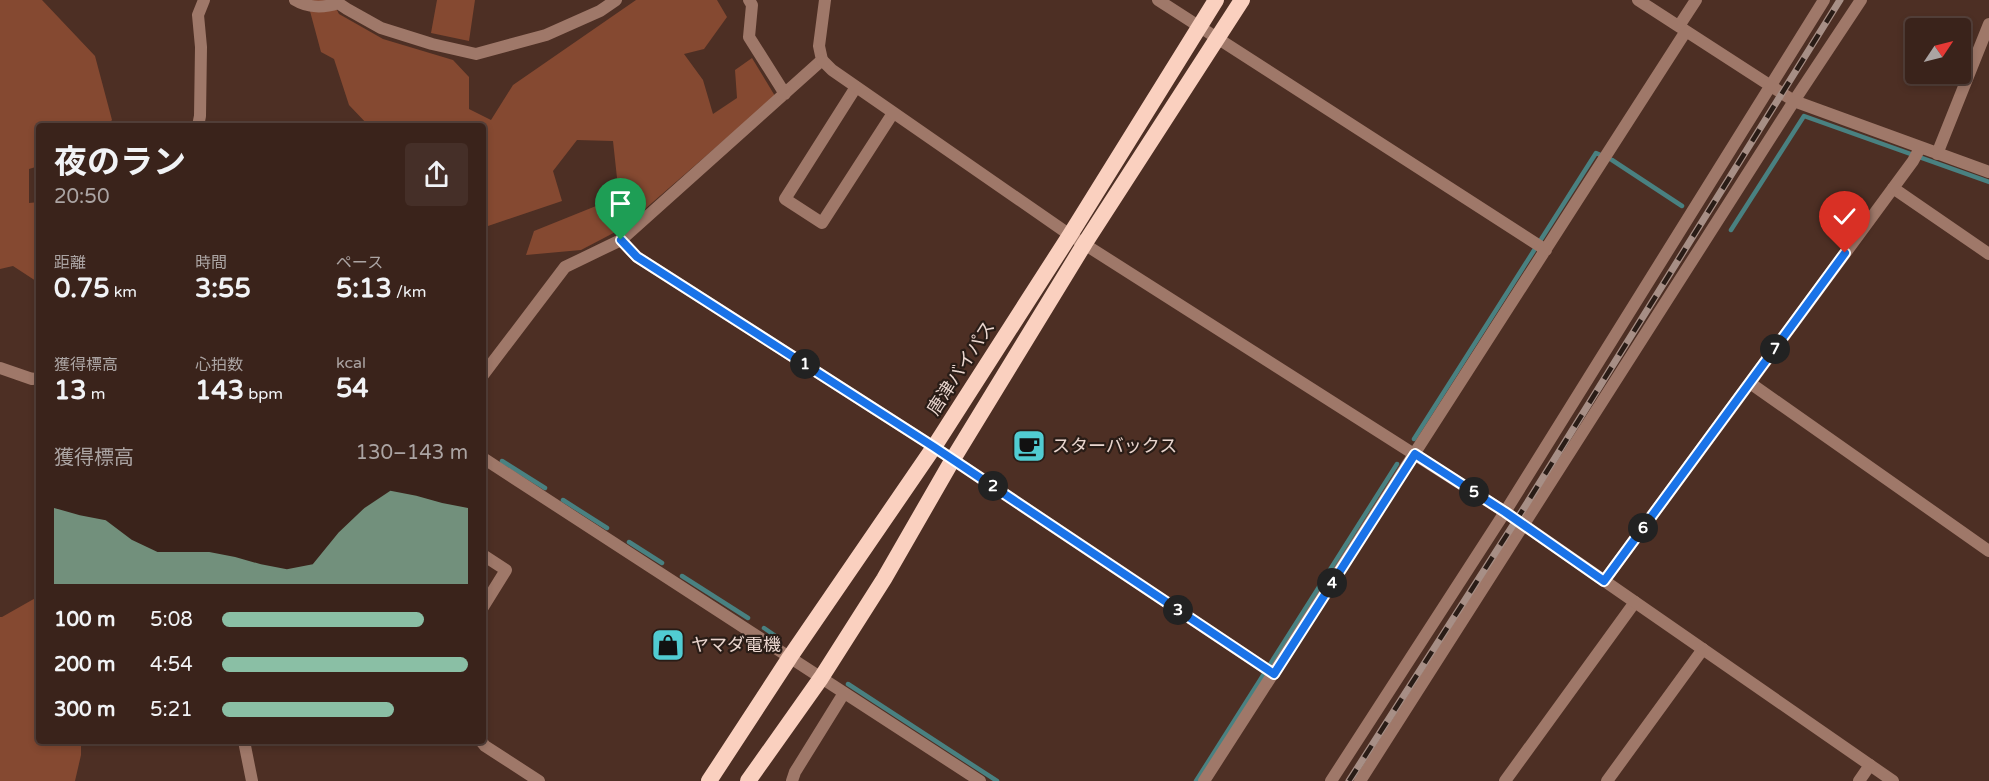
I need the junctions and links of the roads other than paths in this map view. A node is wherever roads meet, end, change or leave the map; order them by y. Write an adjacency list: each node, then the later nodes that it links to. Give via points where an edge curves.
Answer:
1 (204, 0): 24 (street, via 198,15)
2 (295, 0): 13 (street, via 326,7)
3 (616, 0): 13 (street, via 546,35 476,54 381,28)
4 (749, 0): 21 (street, via 749,37)
5 (825, 0): 18 (street, via 819,46)
6 (1158, 0): 15 (street)
7 (1216, 0): 15 (highway, 唐津バイパス)
8 (1242, 0): 17 (highway)
9 (1638, 0): 16 (street)
10 (1696, 0): 16 (street)
11 (1824, 0): 19 (street)
12 (1861, 0): 22 (street)
13 (337, 1)
14 (1989, 24): 26 (street)
15 (1199, 27): 17 (street); 29 (highway, 唐津バイパス)
16 (1682, 28): 19 (street); 32 (street)
17 (1217, 39): 31 (highway); 32 (street)
18 (822, 60): 20 (street); 21 (street)
19 (1770, 86): 22 (street); 42 (street)
20 (856, 87): 23 (street); 23 (street, via 785,199 822,223)
21 (785, 94): 30 (street)
22 (1794, 101): 25 (street); 43 (street)
23 (892, 112): 29 (street)
24 (199, 123)
25 (1920, 148): 26 (street); 28 (street)
26 (1937, 154): 27 (street)
27 (1989, 172)
28 (1893, 188): 33 (street); 37 (street)
29 (1070, 235): 31 (street); 38 (highway, 唐津バイパス)
30 (621, 240): 35 (street, via 566,267); 38 (street, via 637,257)
31 (1085, 243): 39 (street); 40 (highway)
32 (1546, 250): 39 (street)
33 (1989, 254)
34 (0, 368): 36 (street)
35 (486, 371)
36 (36, 378)
37 (1750, 383): 44 (street); 46 (street)
38 (934, 447): 40 (street); 50 (highway, 唐津バイパス)
39 (1415, 454): 42 (street); 51 (street)
40 (953, 459): 51 (street); 52 (highway)
41 (486, 460): 50 (street)
42 (1505, 512): 43 (street); 64 (street)
43 (1524, 525): 46 (street); 65 (street)
44 (1989, 551)
45 (486, 557): 47 (street, via 506,570)
46 (1604, 581): 48 (street)
47 (486, 602)
48 (1635, 602): 49 (street); 66 (street)
49 (1703, 649): 56 (street); 67 (street)
50 (790, 657): 52 (street); 59 (highway, 唐津バイパス)
51 (1269, 670): 63 (street)
52 (821, 678): 53 (street); 60 (highway)
53 (844, 693): 61 (street); 62 (street)
54 (245, 744): 57 (street)
55 (484, 744): 58 (street)
56 (1870, 765): 68 (street); 69 (street)
57 (252, 781)
58 (539, 781)
59 (709, 781)
60 (748, 781)
61 (792, 781)
62 (980, 781)
63 (1204, 781)
64 (1331, 781)
65 (1360, 781)
66 (1505, 781)
67 (1607, 781)
68 (1859, 781)
69 (1893, 781)

